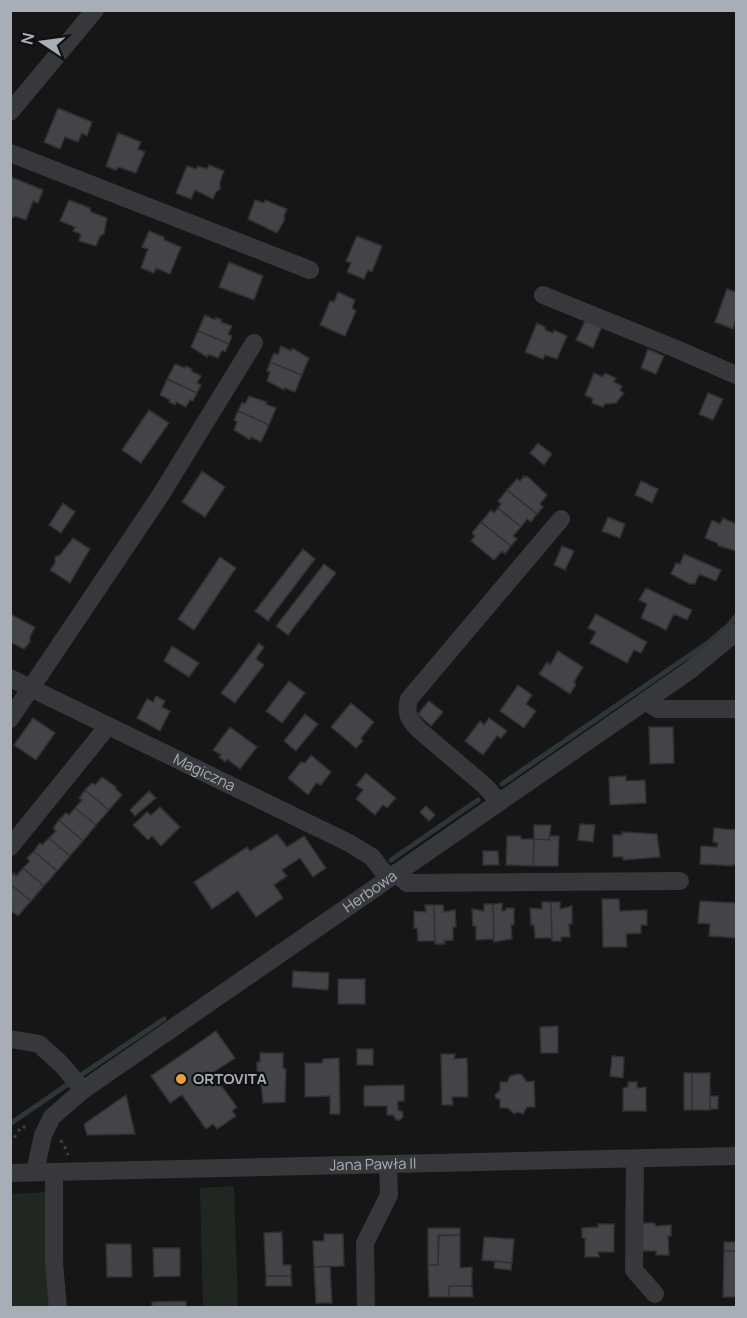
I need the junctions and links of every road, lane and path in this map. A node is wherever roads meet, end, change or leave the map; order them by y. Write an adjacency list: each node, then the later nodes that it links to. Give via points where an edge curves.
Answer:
1 (95, 10): 2 (street)
2 (10, 112)
3 (10, 153): 4 (street)
4 (310, 270)
5 (543, 295): 7 (street)
6 (254, 343): 11 (street, via 160,496)
7 (736, 375)
8 (561, 519): 16 (street, via 409,699 406,709 418,729)
9 (736, 632): 12 (street, Herbowa)
10 (10, 678): 11 (street, Magiczna)
11 (32, 688): 14 (street); 15 (street, Magiczna)
12 (645, 701): 13 (street, via 658,709); 16 (street, Herbowa)
13 (736, 709)
14 (10, 719)
15 (108, 726): 17 (street); 18 (street, Magiczna, via 349,843)
16 (499, 802): 18 (street, Herbowa)
17 (10, 848)
18 (392, 875): 19 (street, via 407,883); 21 (street, Herbowa)
19 (680, 881)
20 (10, 1039): 21 (street, via 39,1044)
21 (83, 1090): 27 (street, Herbowa, via 52,1117 43,1135)
22 (32, 1130): 23 (path, via 22,1126)
23 (10, 1144)
24 (736, 1156): 25 (street, Jana Pawła II)
25 (635, 1159): 26 (street, Jana Pawła II); 30 (street, via 634,1270)
26 (388, 1164): 28 (street, Jana Pawła II); 32 (street, via 389,1196 365,1243)
27 (35, 1172): 28 (street, Jana Pawła II); 29 (street, Jana Pawła II)
28 (54, 1172): 31 (street)
29 (10, 1173)
30 (655, 1294)
31 (58, 1308)
32 (366, 1308)

